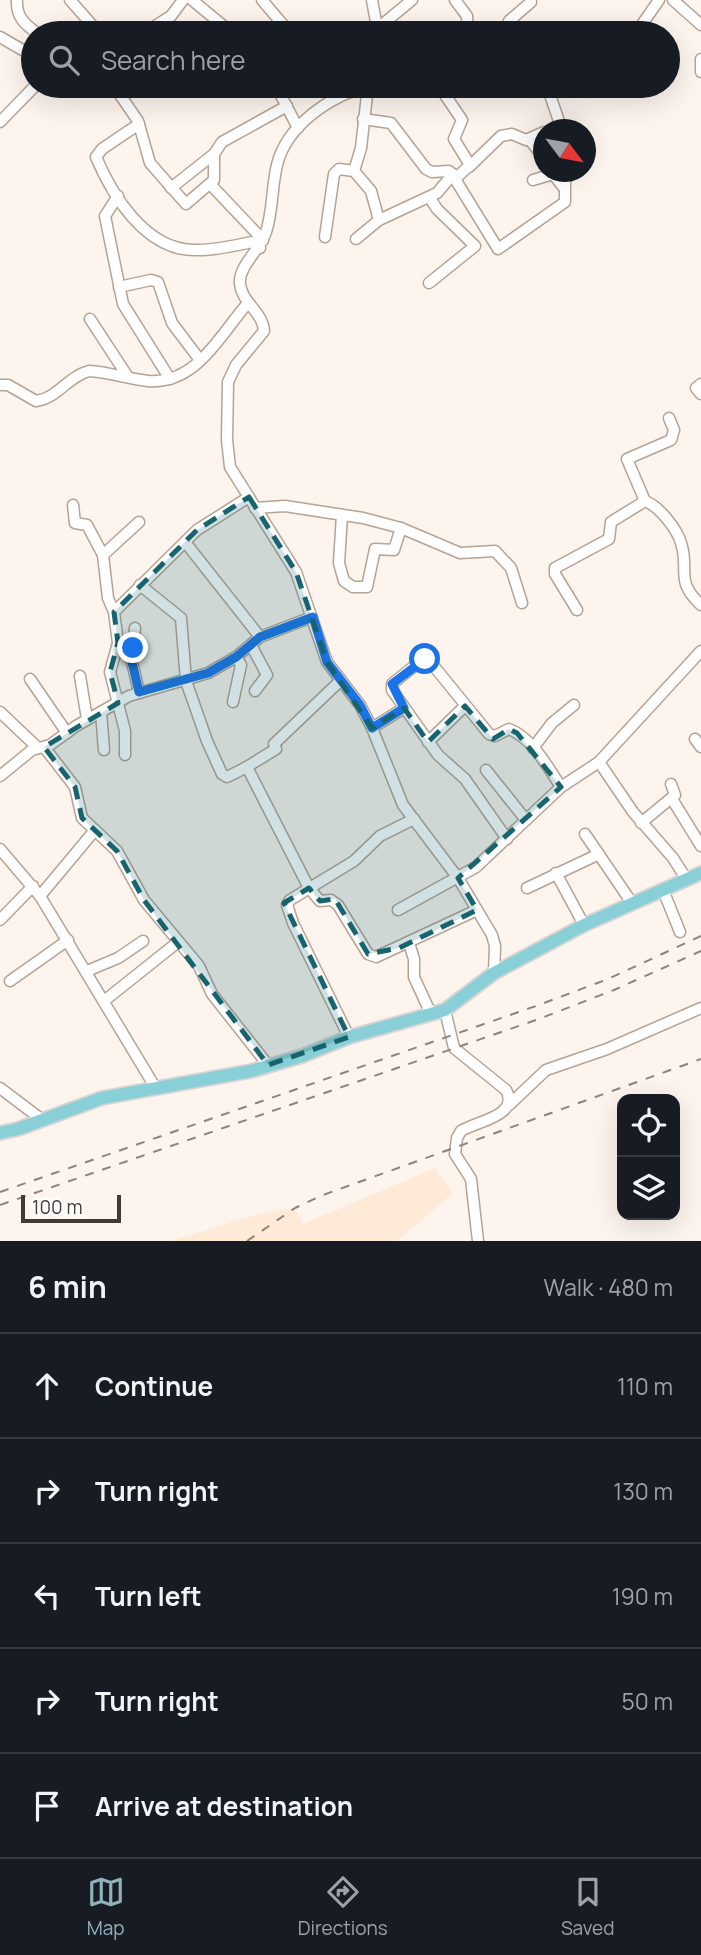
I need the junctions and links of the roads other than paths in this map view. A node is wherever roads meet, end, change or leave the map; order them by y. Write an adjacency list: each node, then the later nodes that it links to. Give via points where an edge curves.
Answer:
1 (17, 0): 12 (street)
2 (183, 0): 14 (street)
3 (192, 0): 15 (street)
4 (262, 0): 16 (street)
5 (372, 0): 17 (street)
6 (412, 0): 18 (street)
7 (456, 0): 19 (street)
8 (659, 0): 21 (street)
9 (673, 0): 22 (street)
10 (76, 2): 13 (street)
11 (531, 2): 20 (street)
12 (22, 21)
13 (90, 21)
14 (165, 21)
15 (217, 21)
16 (280, 21)
17 (376, 21)
18 (389, 21)
19 (467, 21)
20 (509, 21)
21 (644, 21)
22 (701, 25)
23 (0, 37): 24 (street)
24 (21, 49)
25 (701, 59): 26 (street)
26 (701, 72)
27 (23, 98): 37 (street)
28 (122, 98): 38 (street)
29 (283, 98): 34 (street)
30 (367, 98): 35 (street)
31 (447, 98): 44 (street, via 462,120 454,139)
32 (551, 98): 36 (street)
33 (335, 99): 39 (street)
34 (287, 106): 39 (street); 43 (street, via 231,135)
35 (363, 119): 45 (street); 46 (street, via 391,123 426,169)
36 (559, 119)
37 (0, 122)
38 (139, 124): 50 (street, via 150,163); 52 (street, via 96,157)
39 (298, 128): 57 (street, via 278,160)
40 (533, 137): 41 (street)
41 (529, 139): 42 (street); 44 (street, via 501,136)
42 (533, 144)
43 (214, 154): 49 (street); 50 (street)
44 (469, 167): 46 (street)
45 (354, 171): 54 (street, via 371,191); 55 (street, via 339,169 334,174)
46 (454, 175): 51 (street, via 498,249 565,202); 53 (street)
47 (558, 182): 51 (street)
48 (565, 182): 51 (street)
49 (211, 185): 50 (street, via 187,204); 57 (street)
50 (171, 188)
51 (564, 188)
52 (118, 197): 57 (street, via 139,225 183,249); 59 (street, via 105,216)
53 (430, 198): 54 (street); 58 (street, via 475,246)
54 (379, 220): 56 (street)
55 (324, 237)
56 (356, 239)
57 (262, 244): 60 (street, via 240,276 242,293)
58 (429, 283)
59 (118, 287): 62 (street, via 158,282 172,323); 64 (street, via 129,317)
60 (251, 307): 62 (street); 69 (street, via 262,322 262,337 231,373 226,391 230,467)
61 (90, 319): 63 (street)
62 (200, 360): 64 (street)
63 (128, 377): 64 (street); 66 (street, via 89,371 36,401)
64 (170, 379)
65 (701, 384): 67 (street, via 696,388)
66 (0, 385)
67 (701, 394)
68 (669, 418): 70 (street, via 674,430 671,440 627,459)
69 (249, 497): 72 (street); 76 (street, via 211,518)
70 (645, 501): 80 (street, via 677,535 687,589); 81 (street, via 611,522 609,539 555,568)
71 (73, 505): 77 (street, via 75,523 87,525)
72 (255, 508): 73 (street, via 285,506); 83 (street, via 296,572)
73 (342, 515): 75 (street); 75 (street, via 340,564 344,581 353,587 367,587 375,549 394,550)
74 (139, 522): 77 (street)
75 (401, 528): 79 (street, via 460,553 488,550 502,555)
76 (185, 542): 78 (street); 85 (street)
77 (103, 555): 82 (street)
78 (140, 585): 82 (street); 91 (street, via 181,618)
79 (522, 603)
80 (701, 605)
81 (577, 610)
82 (114, 612): 96 (street, via 118,643 110,672)
83 (313, 617): 85 (street); 92 (street, via 327,662)
84 (135, 628): 94 (street, via 132,662)
85 (260, 637): 86 (street)
86 (251, 645): 88 (street); 93 (street, via 267,675)
87 (701, 651): 110 (street)
88 (236, 657): 91 (street); 95 (street, via 241,665)
89 (80, 676): 102 (street)
90 (30, 679): 104 (street)
91 (186, 681): 94 (street); 111 (street, via 222,774 227,777)
92 (340, 681): 103 (street); 111 (street, via 274,744 276,749)
93 (255, 691)
94 (139, 692): 96 (street)
95 (233, 702)
96 (118, 703): 101 (street); 109 (street)
97 (574, 705): 107 (street, via 552,723)
98 (465, 706): 99 (street, via 425,659 392,684); 105 (street); 107 (street, via 489,734 513,730)
99 (404, 708): 103 (street); 105 (street)
100 (0, 712): 106 (street)
101 (101, 712): 102 (street); 108 (street)
102 (87, 719): 104 (street)
103 (372, 728): 117 (street, via 394,788)
104 (67, 733): 106 (street)
105 (428, 742): 122 (street, via 465,779)
106 (41, 747): 113 (street); 120 (street, via 75,787 78,810)
107 (533, 748): 115 (street)
108 (104, 750)
109 (125, 755)
110 (599, 762): 115 (street); 119 (street)
111 (245, 768): 131 (street)
112 (486, 770): 118 (street)
113 (0, 776)
114 (671, 784): 116 (street, via 676,792)
115 (561, 787): 118 (street)
116 (672, 799): 119 (street); 123 (street)
117 (414, 819): 128 (street); 131 (street, via 380,835 354,861)
118 (526, 820): 122 (street)
119 (641, 823): 129 (street)
120 (95, 830): 134 (street); 143 (street, via 117,851 144,901)
121 (585, 834): 125 (street)
122 (507, 839): 128 (street)
123 (701, 845)
124 (0, 849): 130 (street)
125 (599, 854): 126 (street); 135 (street)
126 (556, 873): 132 (street); 139 (street)
127 (701, 873): 129 (main road)
128 (458, 878): 136 (street); 137 (street)
129 (687, 880): 133 (main road)
130 (33, 886): 134 (street); 138 (street)
131 (309, 888): 144 (street, via 320,901 338,905 371,957); 152 (street, via 290,900 287,910)
132 (527, 888)
133 (663, 890): 135 (main road); 140 (street)
134 (40, 896): 141 (street)
135 (632, 903): 139 (main road)
136 (398, 910)
137 (477, 910): 144 (street); 146 (street, via 495,946)
138 (0, 920)
139 (584, 925): 146 (main road)
140 (680, 932)
141 (68, 940): 145 (street); 147 (street)
142 (143, 941): 145 (street)
143 (178, 942): 148 (street); 153 (street)
144 (409, 943): 151 (street, via 414,977)
145 (87, 971): 148 (street)
146 (494, 973): 150 (main road)
147 (10, 981)
148 (104, 1001): 154 (street)
149 (701, 1008): 156 (street, via 546,1070)
150 (445, 1010): 151 (main road); 156 (street, via 454,1048 506,1090)
151 (431, 1014): 152 (main road)
152 (349, 1037): 153 (main road)
153 (268, 1065): 154 (main road)
154 (155, 1087): 157 (main road, via 102,1098)
155 (0, 1088): 157 (street)
156 (509, 1105): 159 (street, via 461,1131 455,1146 471,1179)
157 (41, 1119): 158 (main road)
158 (0, 1133)
159 (478, 1241)

